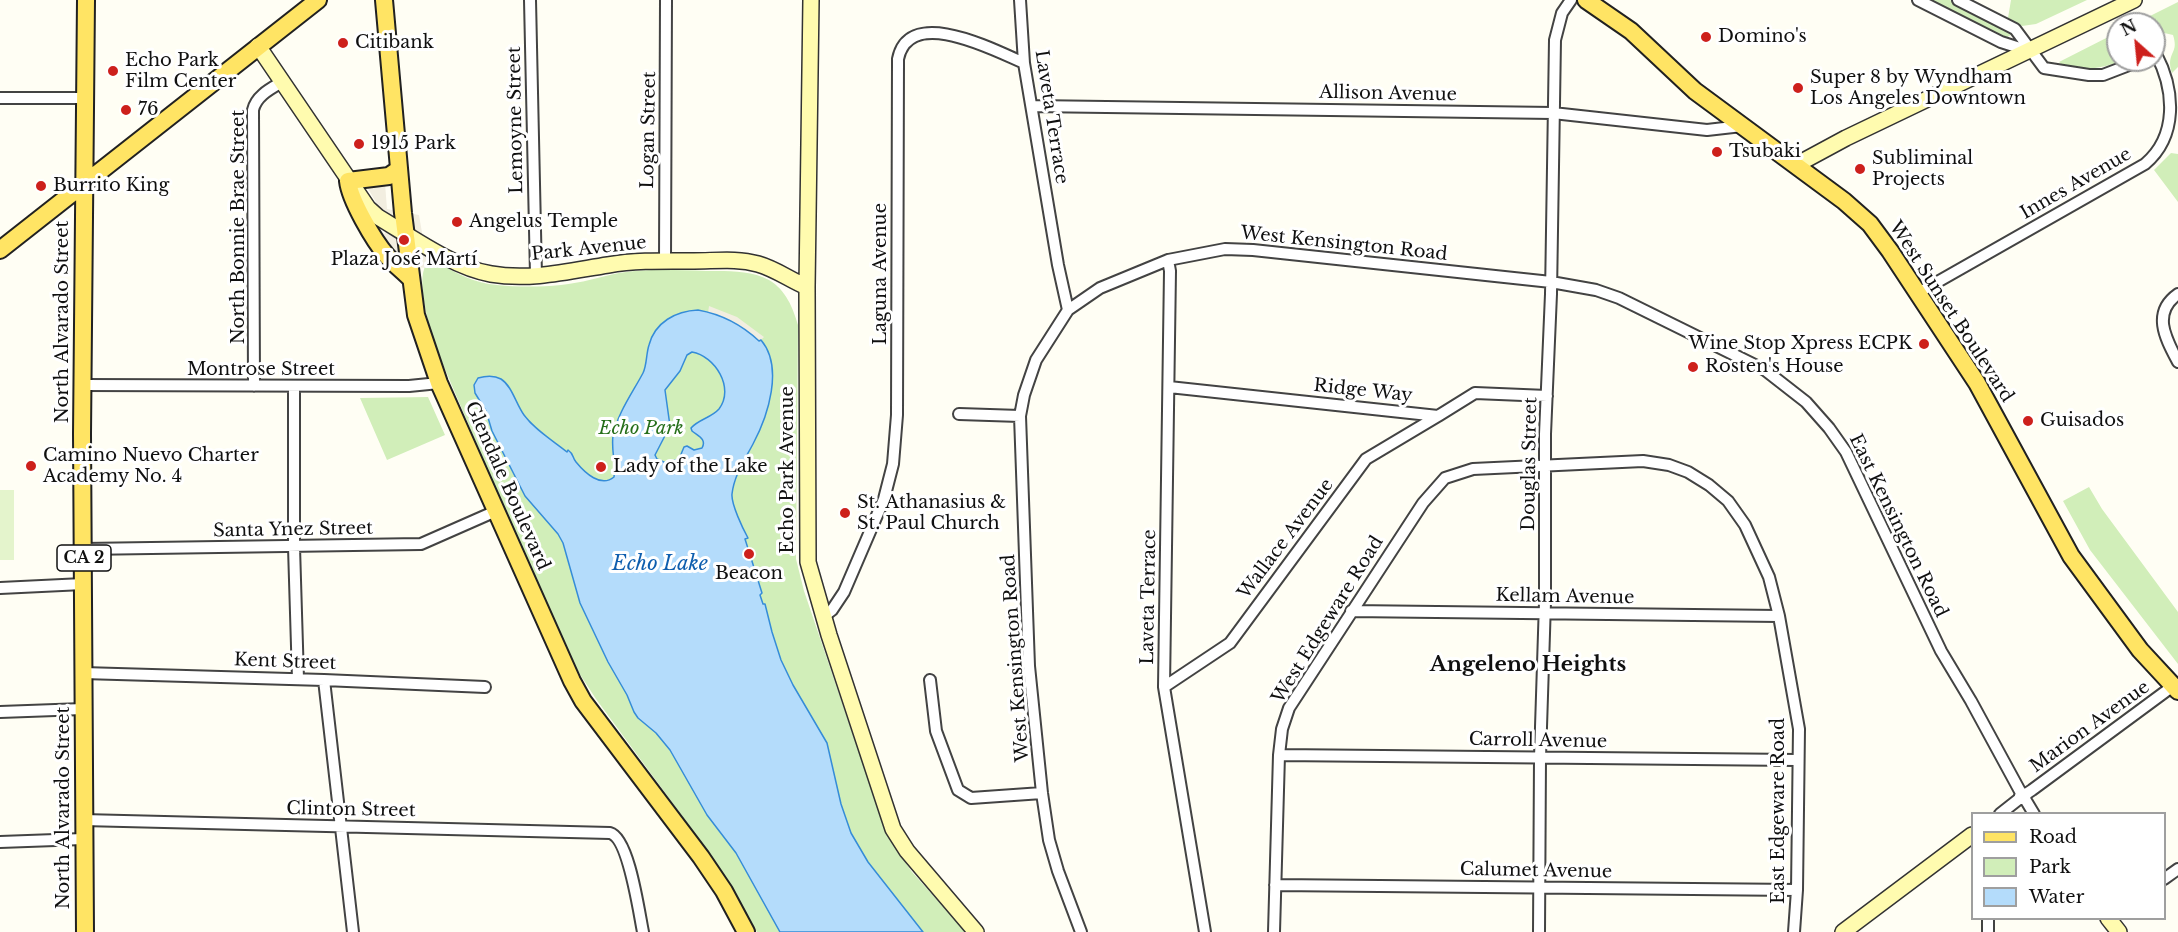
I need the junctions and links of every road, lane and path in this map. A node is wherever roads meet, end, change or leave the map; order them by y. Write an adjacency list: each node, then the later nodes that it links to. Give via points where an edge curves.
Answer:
1 (86, 0): 20 (main road, North Alvarado Street / CA 2)
2 (318, 0): 13 (main road)
3 (384, 0): 25 (main road, Glendale Boulevard)
4 (530, 0): 32 (street, Lemoyne Street)
5 (666, 0): 31 (street, Logan Street)
6 (811, 0): 35 (street, Echo Park Avenue)
7 (1020, 0): 15 (street, Laveta Terrace)
8 (1571, 0): 22 (street, Douglas Street, via 1562,13 1555,40)
9 (1586, 0): 23 (main road, West Sunset Boulevard, via 1630,31 1695,91)
10 (1918, 0): 14 (street, via 2001,42)
11 (1958, 0): 14 (street, via 2015,29)
12 (2134, 0): 14 (street)
13 (258, 46): 18 (street, Park Avenue); 27 (main road)
14 (2030, 51): 16 (street, via 2044,68 2089,75); 24 (street)
15 (1024, 63): 21 (street, Laveta Terrace); 58 (street, Laguna Avenue, via 941,33 918,34 900,49 897,415 893,464 884,500 844,592)
16 (2111, 72)
17 (2165, 72): 36 (street, Innes Avenue, via 2170,98 2168,132 2157,154)
18 (282, 82): 26 (street, Park Avenue); 42 (street, North Bonnie Brae Street, via 259,98 253,110)
19 (0, 98): 20 (street)
20 (86, 98): 27 (main road, North Alvarado Street / CA 2)
21 (1032, 105): 22 (street, Allison Avenue); 38 (street, Laveta Terrace)
22 (1553, 113): 23 (street, Allison Avenue, via 1707,130); 34 (street, Douglas Street)
23 (1742, 126): 24 (main road, West Sunset Boulevard)
24 (1796, 165): 36 (main road, West Sunset Boulevard, via 1870,224)
25 (399, 169): 26 (main road, via 389,176); 28 (main road, Glendale Boulevard)
26 (348, 181): 28 (street, Park Avenue, via 368,208); 33 (main road, via 352,200 382,250)
27 (83, 184): 29 (main road); 41 (main road, North Alvarado Street / CA 2)
28 (405, 233): 32 (street, Park Avenue, via 474,270); 33 (main road, Glendale Boulevard)
29 (0, 250)
30 (1167, 260): 34 (street, West Kensington Road, via 1225,249 1253,250); 38 (street, West Kensington Road, via 1108,284); 44 (street, Laveta Terrace)
31 (665, 261): 32 (street, Park Avenue, via 608,264); 35 (street, Park Avenue, via 742,260 779,272)
32 (536, 275)
33 (411, 279): 40 (main road, Glendale Boulevard, via 416,315)
34 (1551, 282): 45 (street, Douglas Street); 72 (street, East Kensington Road, via 1619,298 1765,370 1815,412 1848,456 1941,651)
35 (807, 287): 58 (street, Echo Park Avenue, via 807,546)
36 (1918, 293): 65 (main road, West Sunset Boulevard, via 1977,383 2071,556 2140,650)
37 (2178, 294): 39 (street, via 2164,309 2162,325)
38 (1068, 310): 47 (street, West Kensington Road, via 1036,360)
39 (2178, 362)
40 (439, 383): 43 (street, Montrose Street); 50 (main road, Glendale Boulevard)
41 (83, 385): 42 (street, Montrose Street); 52 (main road, North Alvarado Street / CA 2)
42 (254, 386): 43 (street, Montrose Street)
43 (294, 386): 51 (street)
44 (1169, 387): 48 (street, Ridge Way); 64 (street, Laveta Terrace)
45 (1547, 396): 48 (street, via 1475,393); 49 (street, Douglas Street)
46 (958, 414): 47 (street)
47 (1020, 416): 71 (street, West Kensington Road, via 1029,666)
48 (1438, 416): 64 (street, Wallace Avenue, via 1366,459 1230,643)
49 (1546, 465): 55 (street, West Edgeware Road, via 1473,469 1445,478 1423,502); 56 (street, Douglas Street); 57 (street, East Edgeware Road, via 1669,465 1709,485 1728,501 1745,525 1769,577)
50 (496, 511): 51 (street, Santa Ynez Street, via 421,544); 86 (main road, Glendale Boulevard, via 583,701 701,857)
51 (294, 547): 52 (street, Santa Ynez Street); 60 (street)
52 (84, 549): 53 (main road, North Alvarado Street / CA 2)
53 (83, 584): 54 (street); 59 (main road, North Alvarado Street / CA 2)
54 (0, 588)
55 (1351, 611): 56 (street, Kellam Avenue); 68 (street, West Edgeware Road, via 1289,708)
56 (1544, 613): 57 (street, Kellam Avenue); 69 (street, Douglas Street)
57 (1779, 616): 70 (street, East Edgeware Road, via 1799,729)
58 (824, 617): 87 (street, Echo Park Avenue, via 893,830)
59 (83, 674): 60 (street, Kent Street); 66 (main road, North Alvarado Street / CA 2)
60 (298, 679): 61 (street, Kent Street)
61 (324, 680): 63 (street, Kent Street); 76 (street)
62 (930, 680): 71 (street, via 936,731 958,790 971,798)
63 (485, 687)
64 (1164, 687): 89 (street, Laveta Terrace)
65 (2175, 689): 72 (street, Marion Avenue)
66 (83, 709): 67 (street); 75 (main road, North Alvarado Street / CA 2)
67 (0, 712)
68 (1279, 755): 69 (street, Carroll Avenue); 80 (street, West Edgeware Road)
69 (1540, 758): 70 (street, Carroll Avenue); 81 (street, Douglas Street)
70 (1797, 760): 82 (street, East Edgeware Road)
71 (1042, 793): 88 (street, West Kensington Road, via 1052,851)
72 (2023, 796): 73 (street, Marion Avenue); 74 (street, East Kensington Road)
73 (2001, 812)
74 (2033, 812)
75 (83, 820): 76 (street, Clinton Street); 78 (main road, North Alvarado Street / CA 2)
76 (341, 826): 84 (street); 85 (street, Clinton Street, via 615,834 625,850)
77 (1971, 836): 93 (street)
78 (83, 838): 79 (street); 83 (main road, North Alvarado Street / CA 2)
79 (0, 842)
80 (1275, 885): 81 (street, Calumet Avenue); 90 (street, West Edgeware Road)
81 (1540, 887): 82 (street, Calumet Avenue); 91 (street, Douglas Street)
82 (1797, 890): 92 (street, East Edgeware Road)
83 (85, 932)
84 (353, 932)
85 (643, 932)
86 (746, 932)
87 (976, 932)
88 (1081, 932)
89 (1205, 932)
90 (1274, 932)
91 (1539, 932)
92 (1794, 932)
93 (1843, 932)

